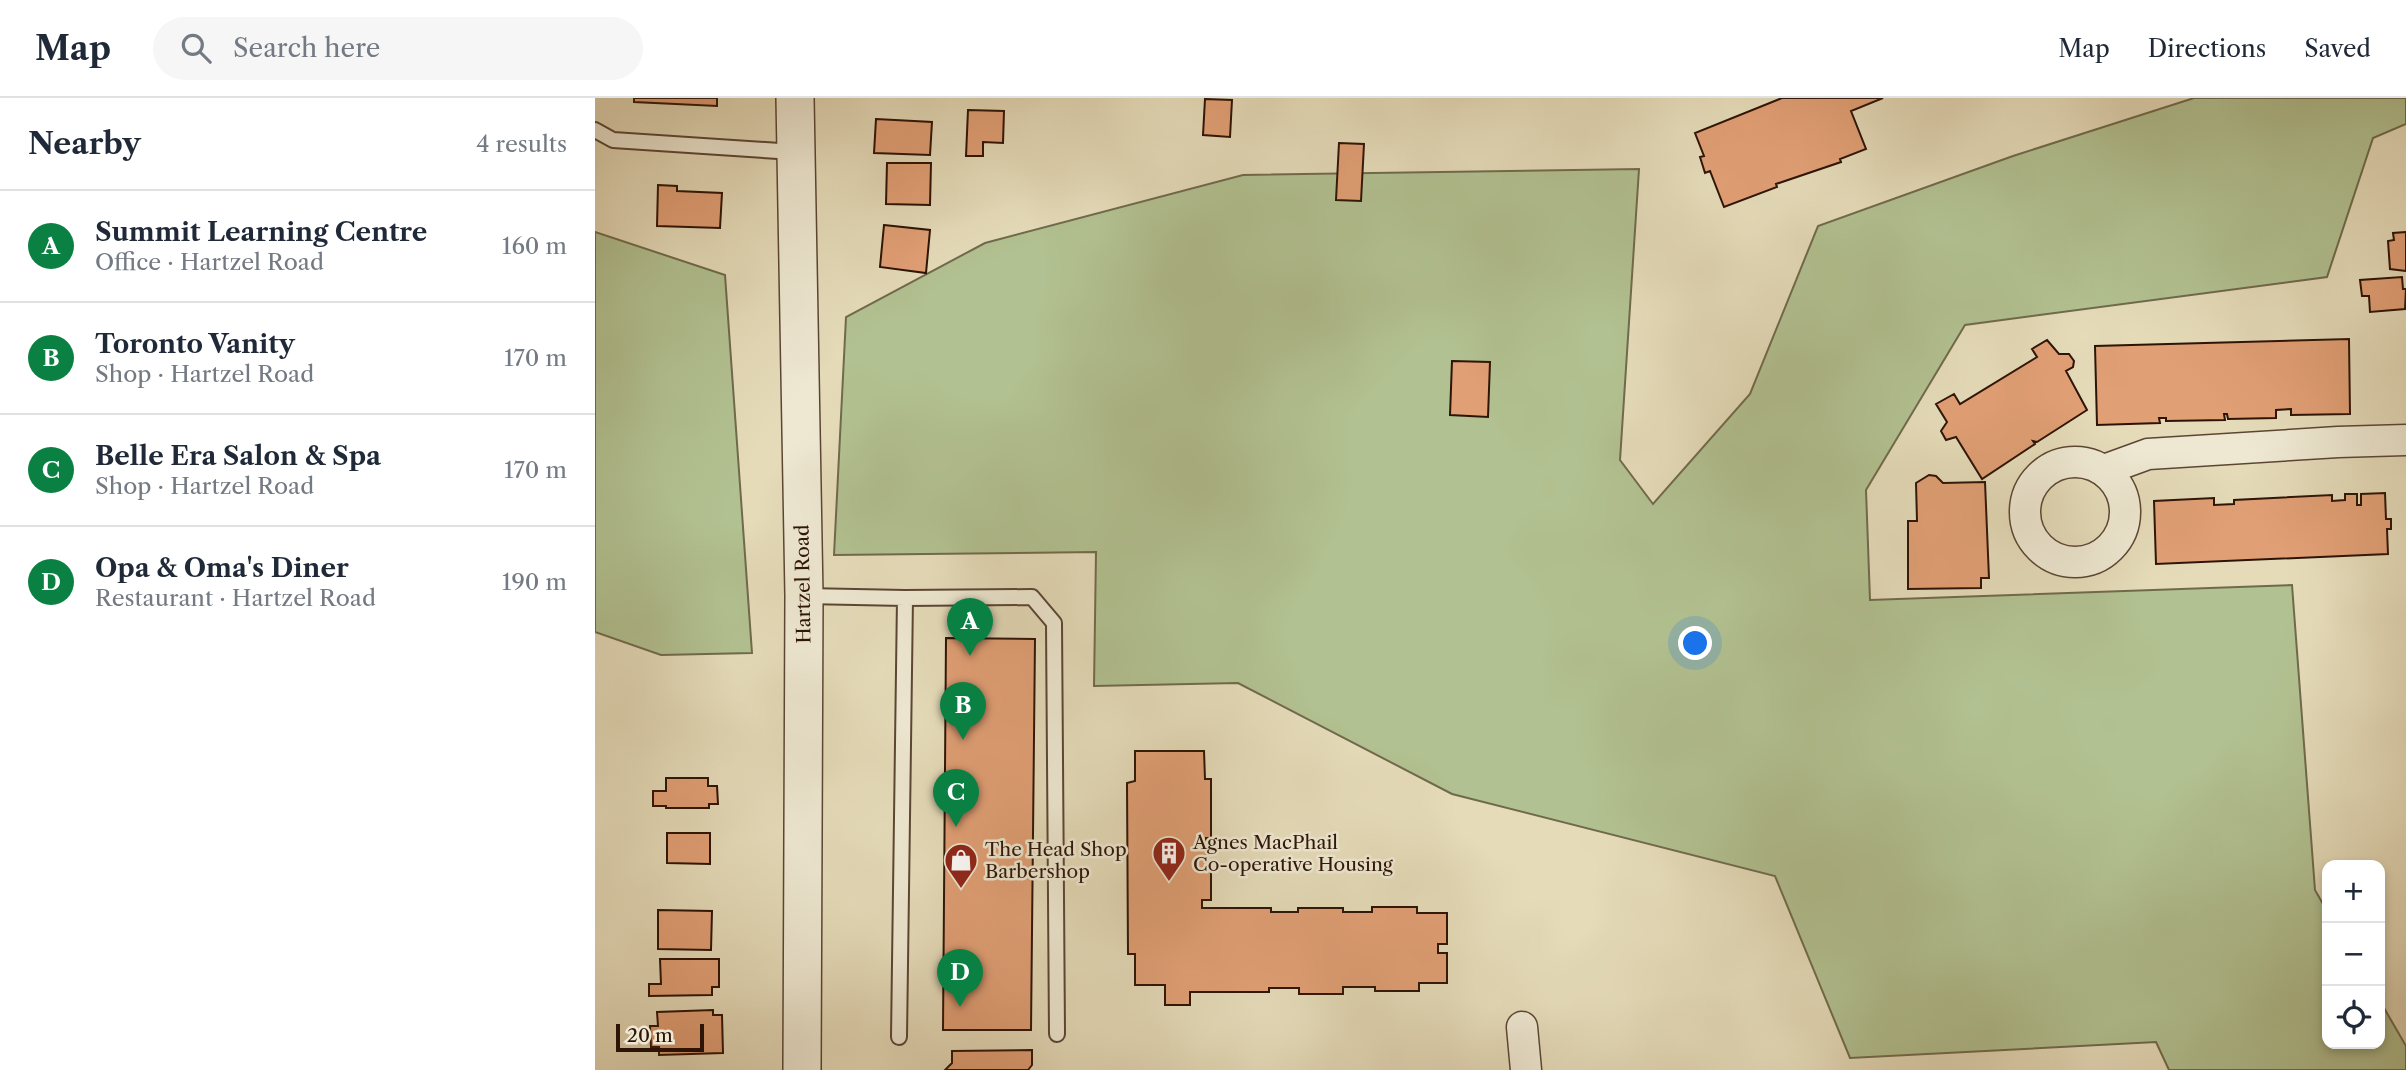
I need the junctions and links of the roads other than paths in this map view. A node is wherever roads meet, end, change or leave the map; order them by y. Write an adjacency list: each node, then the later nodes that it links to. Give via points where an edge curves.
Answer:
1 (795, 98): 3 (street, Hartzel Road)
2 (595, 130): 3 (lane, via 613,140)
3 (796, 152): 6 (street, Hartzel Road)
4 (2406, 440): 5 (street, via 2148,454)
5 (2104, 470)
6 (804, 596): 7 (lane); 11 (street, Hartzel Road)
7 (905, 598): 9 (lane, via 1032,597 1054,623); 10 (lane)
8 (1522, 1027): 12 (street)
9 (1058, 1034)
10 (899, 1037)
11 (802, 1070)
12 (1526, 1070)

